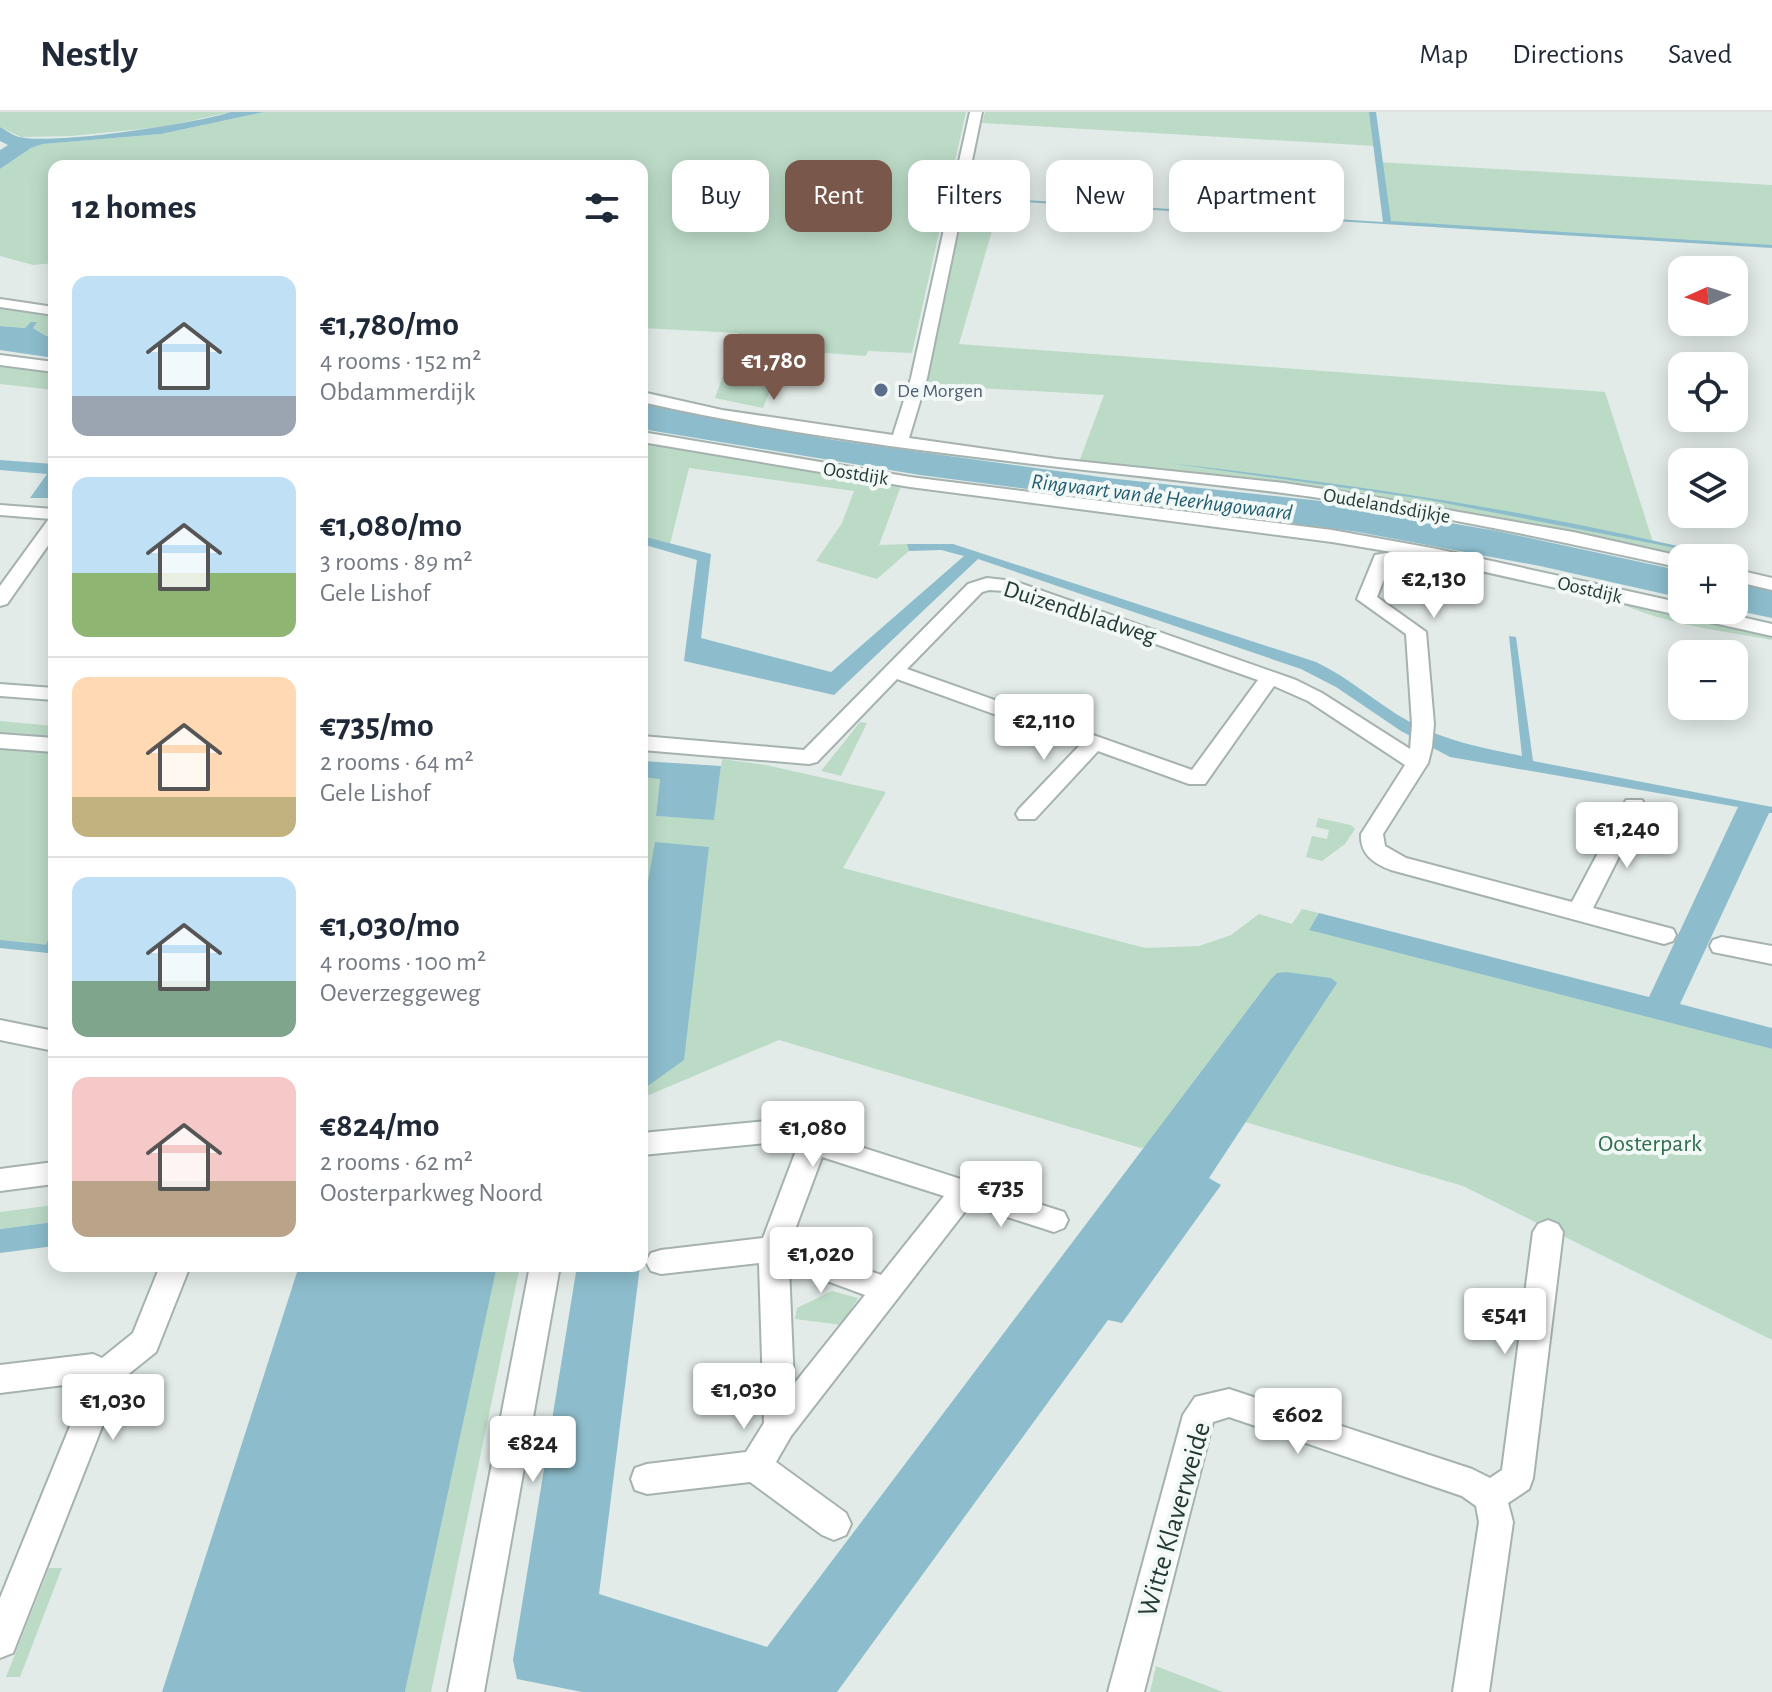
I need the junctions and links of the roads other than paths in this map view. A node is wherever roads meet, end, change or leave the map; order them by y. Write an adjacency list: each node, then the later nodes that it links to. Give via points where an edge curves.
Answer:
1 (976, 112): 8 (street, via 919,378)
2 (0, 303): 3 (street)
3 (48, 310)
4 (0, 360): 5 (street)
5 (48, 366)
6 (648, 398): 8 (street, Oudelandsdijkje, via 722,415)
7 (648, 438): 9 (street, Oostdijk)
8 (900, 440): 17 (street, Oudelandsdijkje, via 1313,493)
9 (1071, 504): 14 (street, Oostdijk, via 1303,532); 16 (street, Oostdijk, via 1092,520)
10 (0, 510): 11 (street)
11 (48, 514)
12 (48, 532): 13 (street)
13 (32, 555): 15 (street); 20 (street)
14 (1437, 555): 16 (street, Oostdijk); 21 (street, Oostdijk)
15 (48, 556)
16 (1382, 559): 32 (street, via 1367,599 1416,632)
17 (1668, 559)
18 (1748, 578): 19 (street)
19 (1772, 584)
20 (0, 600)
21 (1668, 606)
22 (1746, 624): 23 (street, Oostdijk)
23 (1772, 630)
24 (894, 671): 25 (street, Duizendbladweg, via 975,588 994,583); 29 (street); 30 (street, Duizendbladweg, via 809,757)
25 (1270, 677): 29 (street, via 1197,779); 32 (street, Duizendbladweg)
26 (0, 690): 27 (street)
27 (48, 694)
28 (0, 741): 31 (street)
29 (1095, 742): 34 (street)
30 (648, 744)
31 (48, 745)
32 (1421, 745): 35 (street, via 1372,834 1379,855)
33 (1634, 805): 35 (street)
34 (1027, 814)
35 (1578, 913): 36 (street)
36 (1664, 935)
37 (1722, 946): 38 (street)
38 (1772, 955)
39 (0, 1030): 40 (street)
40 (48, 1040)
41 (813, 1142): 42 (street, via 776,1131); 45 (street); 48 (street)
42 (652, 1143)
43 (48, 1174): 44 (street)
44 (0, 1180)
45 (965, 1190): 46 (street); 52 (street)
46 (1054, 1220)
47 (1548, 1232): 58 (street, via 1517,1478)
48 (773, 1249): 49 (street); 52 (street); 55 (street)
49 (661, 1262)
50 (173, 1272): 53 (street, via 145,1342)
51 (544, 1272): 61 (street)
52 (888, 1290): 55 (street)
53 (104, 1375): 54 (street, via 80,1367); 60 (street, via 101,1399)
54 (0, 1379)
55 (780, 1426): 56 (street)
56 (755, 1466): 57 (street); 59 (street)
57 (647, 1479)
58 (1490, 1497): 62 (street, Witte Klaverweide, via 1472,1484 1229,1403 1206,1407 1199,1415); 63 (street, via 1496,1522)
59 (834, 1524)
60 (0, 1640)
61 (466, 1692)
62 (1126, 1692)
63 (1471, 1692)

